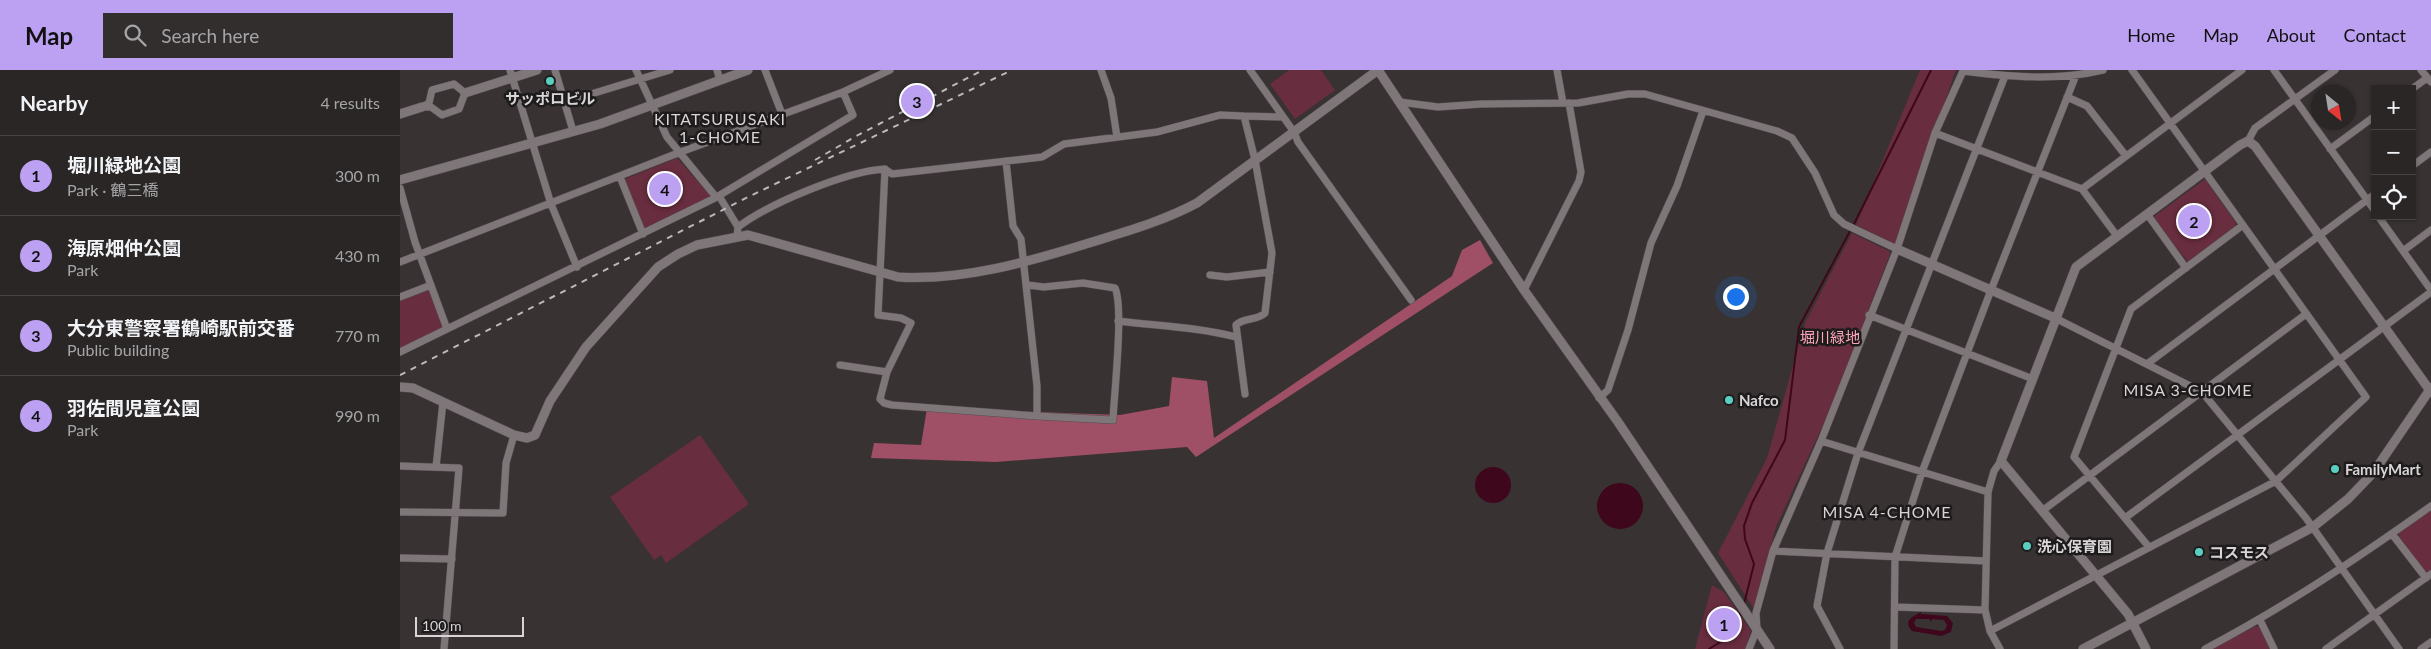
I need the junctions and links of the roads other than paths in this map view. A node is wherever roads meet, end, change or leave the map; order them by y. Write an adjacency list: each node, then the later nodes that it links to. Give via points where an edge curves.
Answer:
1 (537, 70): 20 (street)
2 (556, 70): 31 (street)
3 (636, 70): 23 (street)
4 (670, 70): 23 (street)
5 (717, 70): 24 (street)
6 (748, 70): 24 (street)
7 (765, 70): 38 (street)
8 (890, 70): 27 (street)
9 (1101, 70): 46 (street)
10 (1250, 70): 40 (street)
11 (1378, 70): 32 (street); 44 (street)
12 (1557, 70): 33 (street)
13 (2103, 70): 21 (street)
14 (2132, 70): 42 (street)
15 (2242, 70): 42 (street)
16 (2274, 70): 30 (street)
17 (2335, 70): 30 (street)
18 (2421, 70): 25 (street)
19 (2055, 73): 21 (street); 22 (street)
20 (511, 74): 28 (street); 48 (street)
21 (2076, 75): 29 (street)
22 (2005, 76): 45 (street, via 1963,71); 49 (street)
23 (639, 80): 31 (street); 34 (street)
24 (720, 80): 34 (street)
25 (2429, 80): 26 (street)
26 (2416, 87)
27 (843, 92): 38 (street); 64 (street, via 853,115)
28 (466, 93): 35 (street, via 454,84 446,85 432,90 429,102); 35 (street, via 461,108 449,113 440,115 431,107)
29 (2067, 97): 53 (street, via 2087,106); 59 (street)
30 (2295, 99): 47 (street, via 2255,128); 50 (street)
31 (564, 102): 43 (street)
32 (1400, 102): 33 (street, via 1438,107); 91 (street)
33 (1566, 103): 36 (street, via 1645,94); 91 (street, via 1581,172 1579,181)
34 (651, 105): 43 (street); 52 (street, via 662,130)
35 (422, 107): 37 (street)
36 (1703, 111): 77 (street, via 1792,138 1815,173 1834,215 1844,224); 116 (street, via 1678,183 1651,243 1608,390)
37 (400, 114)
38 (782, 114): 52 (street)
39 (1244, 116): 40 (street); 46 (street, via 1220,115 1157,132); 55 (street)
40 (1283, 116): 44 (street)
41 (2371, 119): 50 (street)
42 (2170, 124): 53 (street); 58 (street)
43 (573, 131): 48 (street)
44 (1294, 132): 55 (street); 95 (street)
45 (1935, 133): 49 (street); 77 (street)
46 (1117, 137): 54 (street, via 1064,144 1042,157)
47 (2248, 141): 58 (street); 76 (street, via 2255,146)
48 (532, 143): 61 (street); 67 (street)
49 (1977, 149): 59 (street); 82 (street)
50 (2330, 149): 66 (street)
51 (2431, 152): 56 (street)
52 (678, 153): 60 (street); 64 (street)
53 (2126, 156): 63 (street)
54 (1006, 160): 57 (street, via 892,174); 81 (street, via 1013,226 1021,239)
55 (1255, 160): 81 (street, via 1196,203 1165,220); 87 (street, via 1269,227)
56 (2416, 163)
57 (885, 169): 73 (street, via 867,170 836,180 776,205); 86 (street)
58 (2204, 171): 69 (street); 71 (street)
59 (2038, 172): 63 (street); 92 (street)
60 (620, 177): 67 (street); 74 (street)
61 (400, 180)
62 (400, 188): 79 (street)
63 (2082, 189): 75 (street)
64 (718, 196): 73 (street); 74 (street)
65 (2371, 197): 66 (street)
66 (2367, 200): 68 (street); 76 (street)
67 (550, 204): 79 (street); 83 (street)
68 (2371, 206)
69 (2147, 214): 75 (street); 84 (street)
70 (2381, 220): 78 (street)
71 (2243, 225): 84 (street); 85 (street)
72 (2431, 230): 78 (street)
73 (738, 231): 86 (street); 119 (street, via 697,245 658,267 586,347 550,401 534,435 527,438)
74 (643, 234): 83 (street)
75 (2117, 236): 98 (street, via 2076,267)
76 (2319, 236): 85 (street); 100 (street)
77 (1898, 249): 82 (street); 97 (street)
78 (2403, 251): 93 (street)
79 (420, 255): 80 (street); 89 (street)
80 (400, 262)
81 (1023, 264): 86 (street, via 922,278); 90 (street)
82 (1932, 264): 92 (street); 102 (street)
83 (577, 267): 101 (street)
84 (2186, 268): 104 (street, via 2132,309)
85 (2274, 269): 96 (street); 108 (street)
86 (881, 272): 110 (street, via 878,315 901,318 911,324)
87 (1270, 272): 88 (street, via 1227,277); 103 (street, via 1266,313 1236,325)
88 (1210, 275)
89 (431, 285): 94 (street); 101 (street)
90 (1027, 285): 99 (street, via 1044,287 1084,283 1115,288); 118 (street)
91 (1524, 290): 116 (street)
92 (1991, 290): 98 (street); 106 (street)
93 (2431, 291): 100 (street)
94 (400, 297)
95 (1411, 300)
96 (2306, 314): 107 (street); 114 (street)
97 (1869, 315): 102 (street); 121 (street)
98 (2055, 318): 104 (street); 111 (street)
99 (1118, 321): 103 (street, via 1194,328); 118 (street, via 1113,420)
100 (2384, 326): 107 (street); 113 (street)
101 (447, 330): 105 (street)
102 (1907, 330): 106 (street); 122 (street)
103 (1236, 337): 115 (street)
104 (2116, 349): 108 (street); 127 (street, via 2074,457)
105 (400, 352)
106 (1968, 354): 111 (street); 126 (street)
107 (2339, 360): 120 (street); 128 (street, via 2366,397)
108 (2147, 364): 114 (street)
109 (840, 365): 110 (street)
110 (887, 372): 118 (street, via 880,393 884,403)
111 (2032, 380): 123 (street)
112 (400, 387): 117 (street, via 413,388)
113 (2431, 390): 135 (street, via 2373,473 2348,499)
114 (2202, 392): 120 (street); 127 (street)
115 (1245, 394)
116 (1599, 398): 152 (street)
117 (442, 402): 119 (street); 125 (street)
118 (1037, 416)
119 (514, 434): 133 (street, via 506,464 503,513)
120 (2238, 434): 128 (street); 134 (street)
121 (1821, 441): 122 (street); 138 (street)
122 (1858, 453): 126 (street); 139 (street)
123 (2001, 461): 129 (street, via 1994,471); 131 (street)
124 (400, 466): 125 (street)
125 (436, 467): 133 (street, via 459,468)
126 (1922, 472): 129 (street); 140 (street)
127 (2090, 476): 131 (street); 134 (street)
128 (2276, 481): 135 (street); 137 (street)
129 (1988, 492): 143 (street)
130 (2431, 506): 136 (street)
131 (2042, 511): 145 (street)
132 (400, 512): 133 (street)
133 (456, 512): 142 (street)
134 (2125, 518): 137 (street)
135 (2313, 527): 144 (street); 151 (street)
136 (2392, 534): 144 (street); 146 (street)
137 (2149, 547): 145 (street)
138 (1773, 551): 139 (street); 152 (street, via 1756,613)
139 (1826, 553): 140 (street); 158 (street, via 1817,606)
140 (1894, 557): 143 (street); 147 (street)
141 (400, 558): 142 (street)
142 (452, 559): 155 (street)
143 (1986, 561): 148 (street)
144 (2342, 569): 149 (street); 150 (street)
145 (2096, 575): 151 (street); 153 (street)
146 (2428, 576): 149 (street)
147 (1894, 607): 148 (street); 159 (street)
148 (1985, 610): 153 (street)
149 (2375, 615): 165 (street); 166 (street)
150 (2260, 620): 163 (street); 164 (street)
151 (2133, 623): 161 (street); 162 (street)
152 (1757, 629): 156 (street); 157 (street)
153 (1990, 631): 160 (street)
154 (2431, 642): 167 (street)
155 (444, 649)
156 (1749, 649)
157 (1770, 649)
158 (1839, 649)
159 (1894, 649)
160 (2000, 649)
161 (2083, 649)
162 (2146, 649)
163 (2205, 649)
164 (2274, 649)
165 (2326, 649)
166 (2400, 649)
167 (2421, 649)

